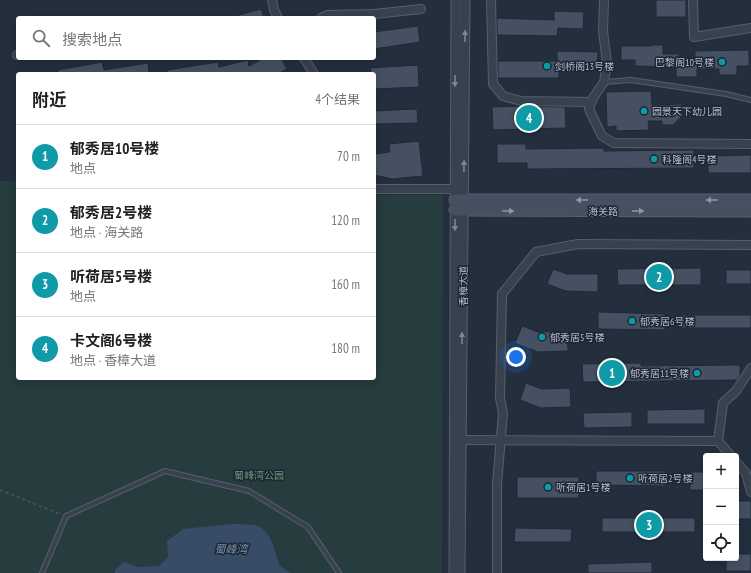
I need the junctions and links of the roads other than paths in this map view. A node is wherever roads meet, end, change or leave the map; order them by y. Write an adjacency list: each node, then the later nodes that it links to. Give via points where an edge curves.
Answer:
1 (272, 0): 8 (street)
2 (456, 0): 18 (street, 香樟大道, one-way to 18)
3 (465, 0): 18 (street, 香樟大道, one-way to 3)
4 (491, 0): 15 (street, via 493,84 503,96 522,101)
5 (604, 0): 13 (street, via 603,31 607,63)
6 (693, 0): 10 (street, via 694,37)
7 (421, 9): 9 (street)
8 (277, 16)
9 (325, 16)
10 (751, 28)
11 (305, 60): 12 (street)
12 (313, 72)
13 (604, 82): 14 (lane, via 630,80); 15 (street)
14 (751, 100)
15 (591, 102): 16 (street, via 589,109 602,136 614,143)
16 (751, 144)
17 (376, 189): 18 (street)
18 (459, 200): 19 (main road, 海关路, one-way to 18); 20 (main road, 海关路, one-way to 20); 23 (street, 香樟大道, one-way to 18); 31 (street, 香樟大道, one-way to 31)
19 (751, 200)
20 (751, 211)
21 (751, 245): 24 (street, via 578,244 536,252 502,294)
22 (751, 368): 25 (street, via 736,391 723,403)
23 (461, 440): 24 (street); 32 (street, 香樟大道)
24 (501, 440): 25 (street); 33 (street, via 497,484)
25 (718, 441): 26 (street)
26 (728, 453)
27 (739, 465): 28 (street, via 746,472)
28 (751, 492)
29 (42, 573): 30 (lane, via 66,516 165,471 249,491 308,527)
30 (339, 573)
31 (454, 573)
32 (460, 573)
33 (497, 573)

